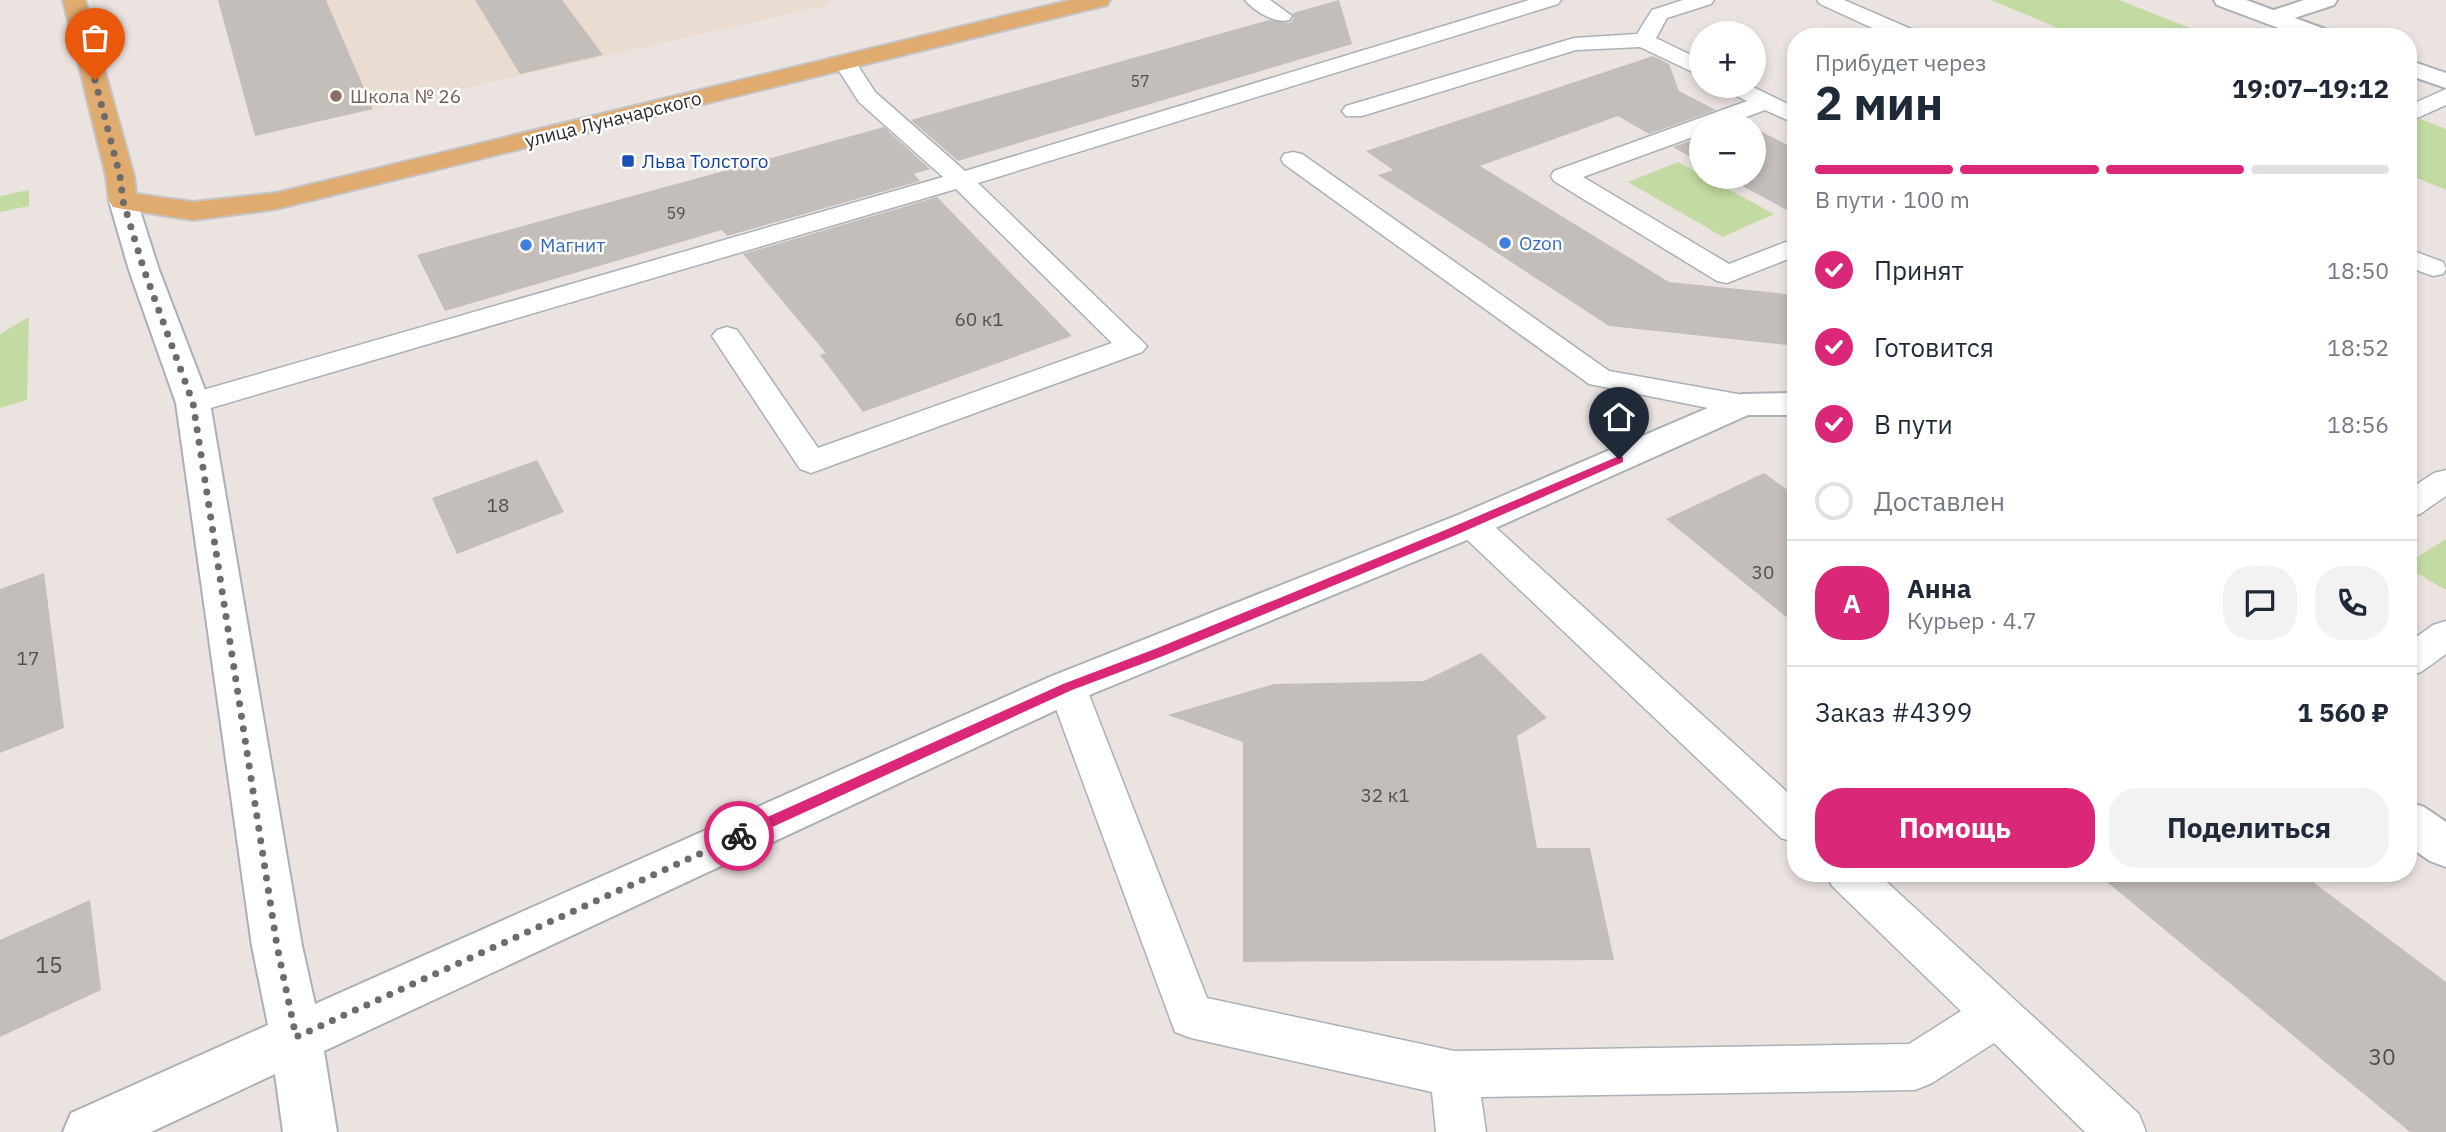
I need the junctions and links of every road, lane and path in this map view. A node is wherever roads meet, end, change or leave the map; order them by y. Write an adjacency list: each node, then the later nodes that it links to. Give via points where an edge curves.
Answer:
1 (74, 0): 28 (main road)
2 (1099, 0): 14 (main road, улица Луначарского)
3 (1255, 0): 9 (lane)
4 (1551, 0): 27 (lane, via 1336,57)
5 (1704, 0): 13 (lane, via 1659,14)
6 (1827, 0): 11 (lane)
7 (2225, 0): 10 (street)
8 (2326, 0): 10 (street)
9 (1282, 16)
10 (2273, 18): 12 (street)
11 (1890, 28)
12 (2300, 28)
13 (1644, 40): 15 (lane); 22 (lane, via 1574,44)
14 (845, 63): 27 (lane, via 867,97); 28 (main road, улица Луначарского, via 276,201 193,211)
15 (1689, 63)
16 (2417, 70): 17 (street)
17 (2446, 81)
18 (2446, 96): 21 (lane)
19 (1758, 98): 20 (lane)
20 (1766, 102): 23 (lane); 24 (lane)
21 (2417, 110)
22 (1354, 111)
23 (1739, 112)
24 (1787, 112)
25 (1689, 130): 29 (lane, via 1563,176 1727,275)
26 (1293, 159): 33 (lane, via 1601,378)
27 (961, 180): 30 (lane, via 1132,346 811,463); 31 (lane)
28 (123, 201): 31 (street)
29 (1787, 250)
30 (727, 336)
31 (193, 403): 45 (street, via 277,946)
32 (1787, 404): 33 (street)
33 (1743, 405): 36 (street)
34 (2446, 481): 35 (lane)
35 (2417, 500)
36 (1471, 524): 39 (street); 40 (lane)
37 (2446, 635): 38 (lane)
38 (2417, 656)
39 (1068, 687): 45 (street); 46 (lane, via 1191,1016)
40 (1787, 818)
41 (2417, 827): 42 (street)
42 (2446, 847)
43 (1857, 882): 44 (lane)
44 (1998, 1014): 46 (lane, via 1915,1067); 50 (lane)
45 (296, 1037): 47 (street); 48 (street)
46 (1454, 1074): 49 (lane)
47 (90, 1132)
48 (310, 1132)
49 (1461, 1132)
50 (2121, 1132)

